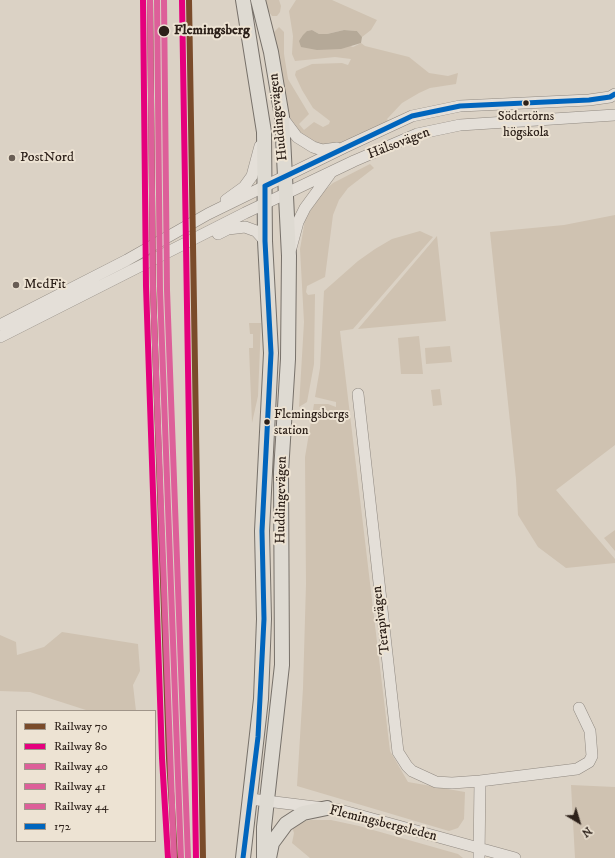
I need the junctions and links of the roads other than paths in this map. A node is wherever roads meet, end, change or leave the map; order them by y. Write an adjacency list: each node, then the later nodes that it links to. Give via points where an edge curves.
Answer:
1 (243, 0): 6 (main road, Huddingevägen)
2 (258, 0): 5 (main road, Huddingevägen, via 271,52)
3 (615, 94): 7 (street, Hälsovägen, via 589,100 460,106 412,116)
4 (615, 115): 8 (street, Hälsovägen, via 460,125 417,134)
5 (282, 117): 7 (street, via 298,137 313,147 330,150); 9 (main road, Huddingevägen)
6 (264, 132): 10 (main road, Huddingevägen); 11 (street, via 255,170)
7 (345, 146): 9 (street, Hälsovägen)
8 (331, 172): 12 (street, Hälsovägen); 15 (street, via 298,222)
9 (285, 176): 10 (street, Hälsovägen); 12 (main road, Huddingevägen)
10 (266, 186): 11 (street, Hälsovägen); 13 (main road, Huddingevägen)
11 (244, 191): 17 (street, Hälsovägen, via 127,260)
12 (286, 194): 13 (street, Hälsovägen); 15 (main road, Huddingevägen)
13 (266, 203): 14 (main road, Huddingevägen); 16 (street, Hälsovägen)
14 (265, 241): 16 (street, via 256,232 245,227 228,229); 22 (main road, Huddingevägen, via 271,353 262,531 264,619 261,706)
15 (289, 256): 23 (main road, Huddingevägen, via 288,359 281,472 282,665)
16 (122, 276): 18 (street)
17 (0, 325)
18 (0, 337)
19 (358, 394): 21 (street, Terapivägen, via 398,752 412,771 436,782)
20 (579, 708): 21 (street, Terapivägen, via 590,731 592,756 585,765 577,769)
21 (480, 781): 25 (street)
22 (250, 798): 23 (street, Flemingsbergsleden); 26 (main road, Huddingevägen)
23 (267, 801): 24 (street, Flemingsbergsleden); 27 (main road, Huddingevägen)
24 (327, 808): 25 (street, Flemingsbergsleden); 28 (main road, via 303,813 286,824 272,843)
25 (479, 854): 29 (street, Flemingsbergsleden)
26 (243, 858)
27 (264, 858)
28 (268, 858)
29 (515, 858)

